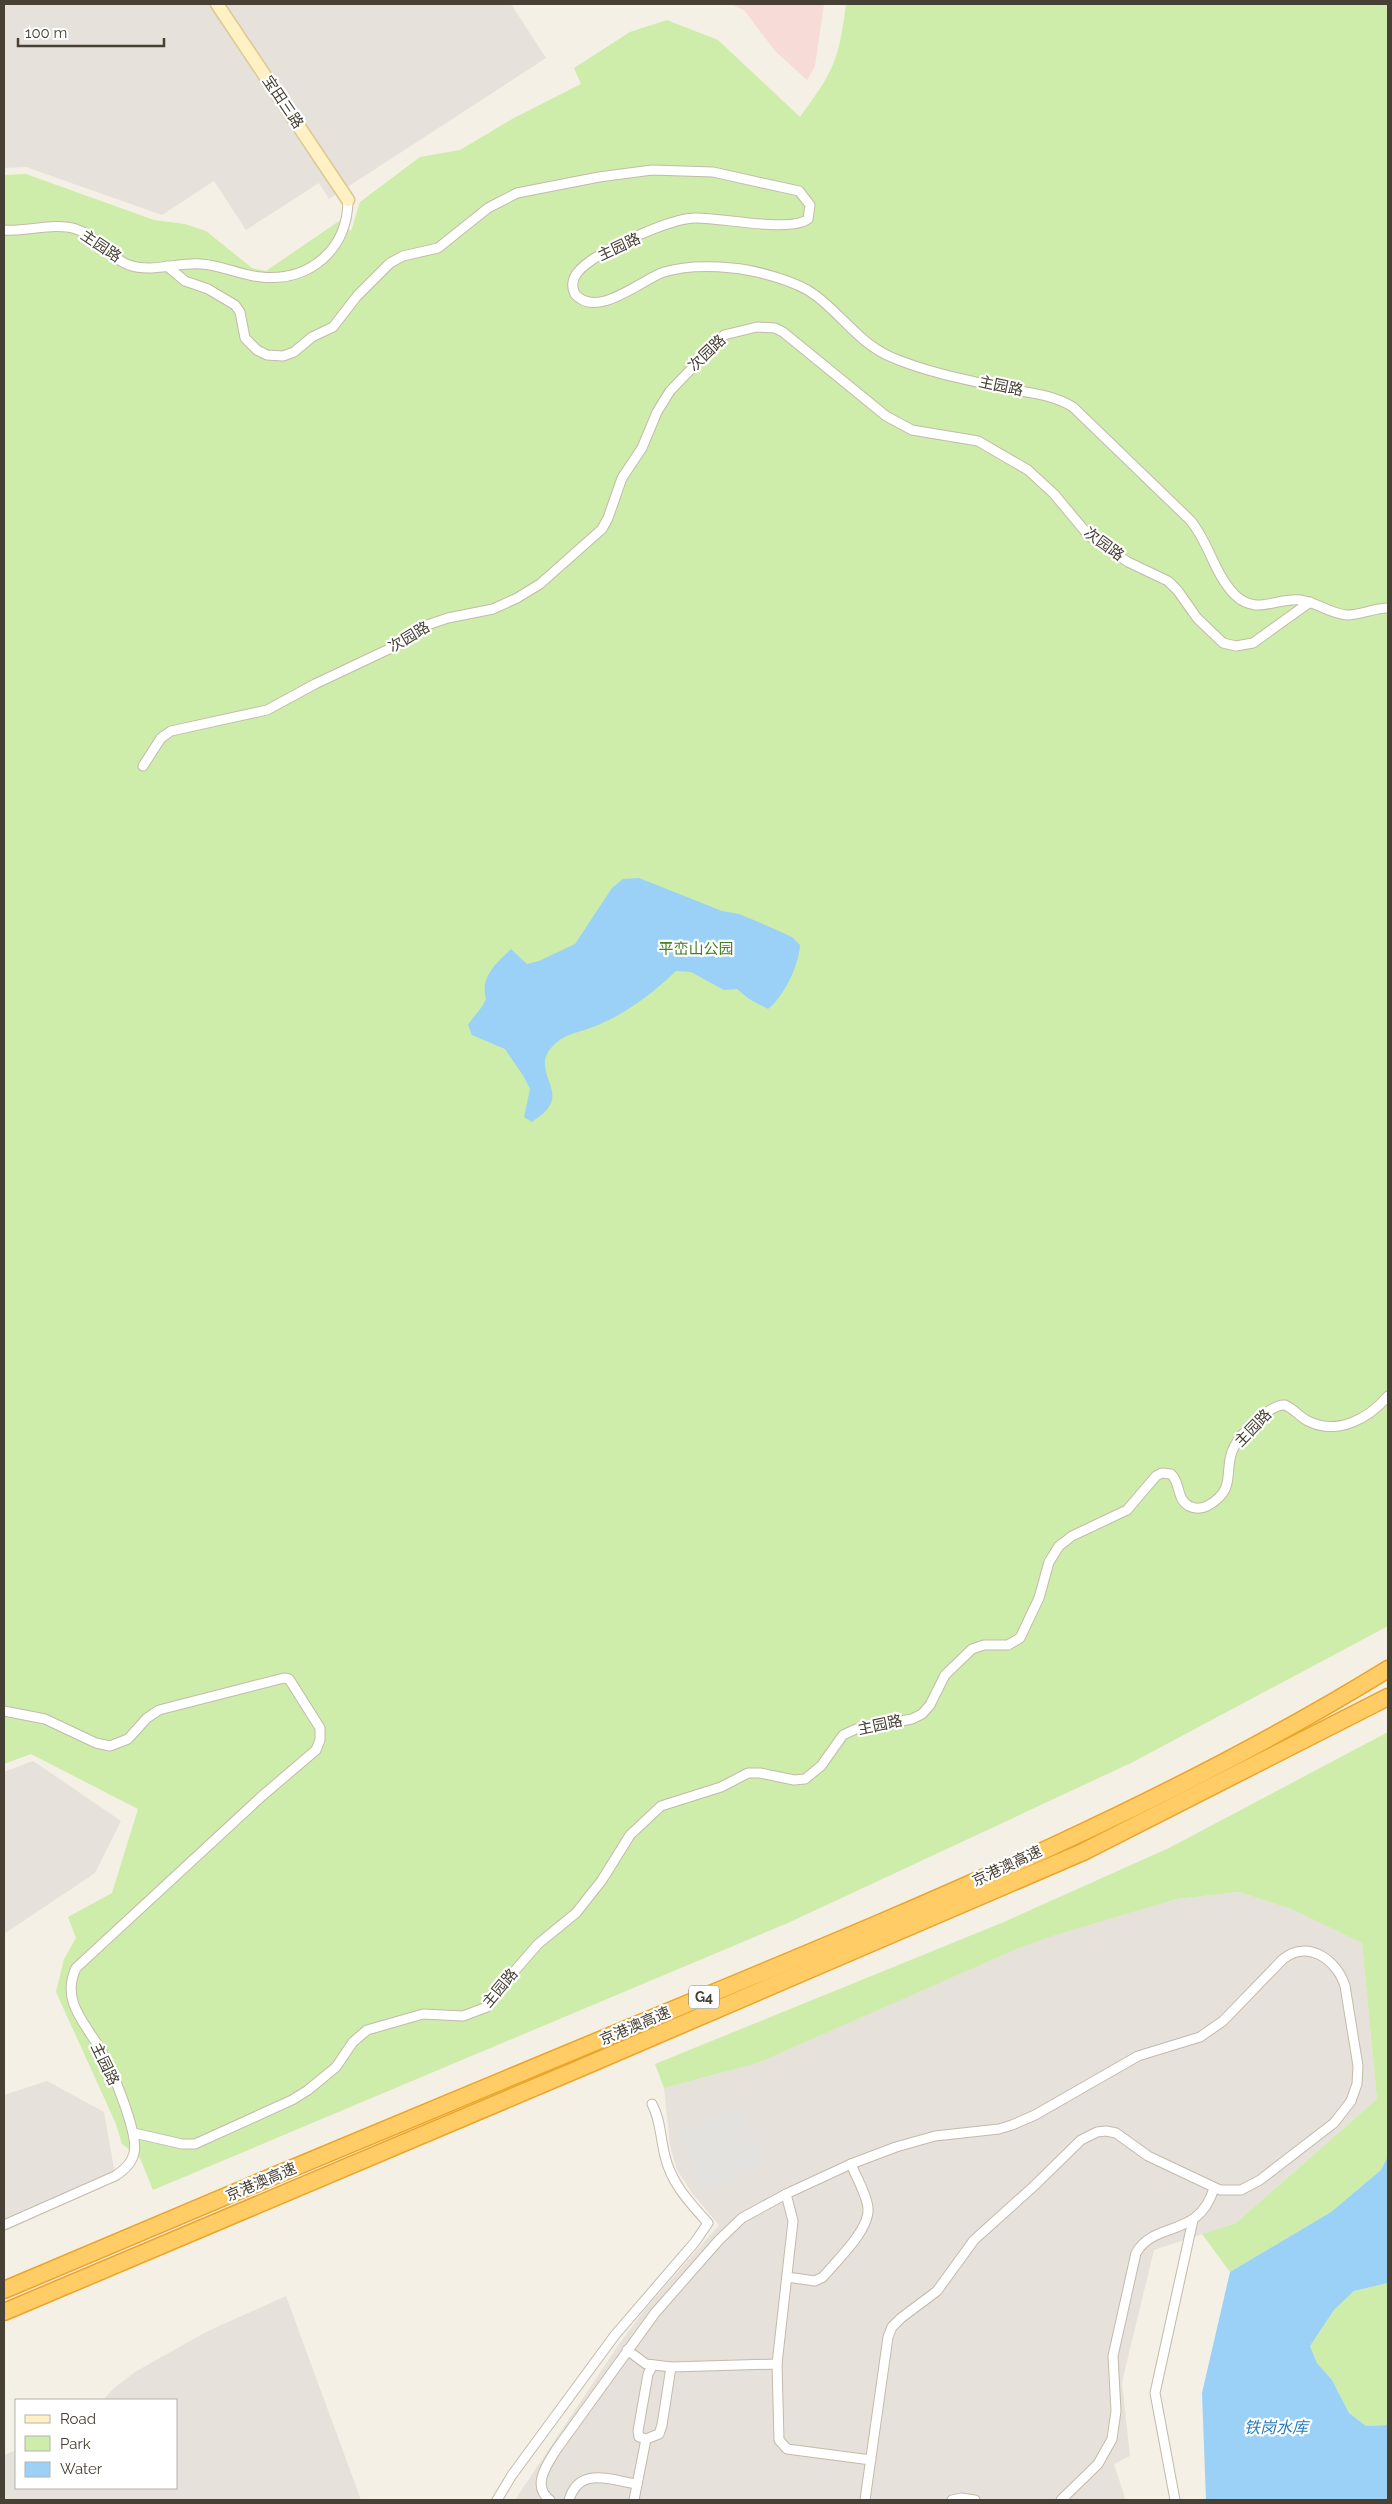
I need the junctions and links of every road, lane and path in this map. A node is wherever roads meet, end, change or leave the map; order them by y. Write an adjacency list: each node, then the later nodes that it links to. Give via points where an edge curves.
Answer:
1 (217, 4): 2 (street, 宝田三路)
2 (348, 200): 4 (street, 主园路, via 346,221 334,248 317,265 300,273 269,278 203,264)
3 (4, 230): 4 (street, 主园路, via 75,229 132,266)
4 (167, 266): 5 (street, 主园路, via 185,282 208,288 235,305 240,312 245,338 257,350 267,355 284,356 333,327 357,296 390,263 404,256 438,248 488,208 517,193 652,170 713,172 791,188 803,194 810,205 804,222 786,224 714,218 679,220 600,254 577,272 572,289 578,297 597,302 627,292 662,272 724,267 748,270 800,286 815,295 859,338 891,357 952,376 1050,396 1073,407 1190,520 1221,577 1240,598 1262,605 1292,600)
5 (1310, 602): 6 (street, 主园路, via 1345,615); 7 (street, 次园路, via 1253,643 1236,646 1223,643 1197,618 1168,581 1128,562 1088,536 1054,494 1028,470 978,441 904,426 886,416 782,332 770,327 752,327 721,337 670,391 642,448 622,478 602,529 533,590 493,609 421,627 381,653 267,710 171,731 162,738)
6 (1388, 608)
7 (143, 766)
8 (1388, 1396): 13 (street, 主园路, via 1363,1418 1338,1426 1311,1422 1288,1406 1274,1407 1234,1445 1227,1486 1204,1507 1186,1504 1171,1474 1156,1476 1127,1510 1072,1536 1059,1546 1049,1562 1037,1603 1020,1638 1008,1645 972,1649 945,1675 922,1714 848,1732 839,1739 817,1771 805,1779 748,1773 720,1787 661,1806 630,1835 576,1914 538,1944 483,2010 463,2016 422,2014 367,2030 353,2042 336,2067 308,2090 196,2144)
9 (1388, 1669): 20 (highway, 京港澳高速 / G4, via 1329,1705 1140,1805 882,1923)
10 (1388, 1697): 21 (highway, 京港澳高速 / G4, via 1083,1852)
11 (4, 1711): 13 (street, 主园路, via 45,1719 96,1743 110,1746 128,1739 159,1710 284,1678 289,1679 320,1728 316,1750 262,1796 111,1939 85,1959 74,1973 75,2009 107,2062)
12 (652, 2104): 29 (street, via 660,2122 671,2173 708,2223 615,2336)
13 (134, 2133): 18 (street, via 132,2159 119,2174)
14 (851, 2164): 15 (street, via 936,2136 999,2130 1027,2118 1127,2061 1208,2033 1283,1959 1292,1954 1306,1951 1322,1956 1337,1969 1345,1986 1358,2066 1357,2084 1351,2101 1334,2123 1254,2184 1234,2191); 16 (street); 19 (street, via 868,2208 868,2217 858,2236 823,2277 815,2281)
15 (1214, 2188): 17 (street, via 1208,2204); 27 (street, via 1148,2156 1116,2133 1097,2132 1081,2140 974,2240 937,2291 892,2327)
16 (786, 2194): 19 (street, via 793,2221); 22 (street, via 734,2224 655,2313)
17 (1193, 2220): 36 (street, via 1147,2240 1136,2253 1113,2356 1116,2411 1112,2439 1098,2464); 37 (street, via 1155,2393)
18 (4, 2225)
19 (787, 2277): 23 (street)
20 (4, 2290)
21 (4, 2312)
22 (627, 2350): 24 (street, via 646,2364); 30 (street, via 546,2466 541,2483)
23 (777, 2364): 25 (street); 27 (street, via 778,2432 782,2446)
24 (653, 2365): 25 (street); 26 (street, via 648,2374 638,2431 639,2437)
25 (671, 2367): 26 (street, via 662,2426 658,2434)
26 (646, 2439): 28 (street)
27 (870, 2460): 33 (street)
28 (637, 2484): 31 (street, via 592,2477 573,2488); 32 (street)
29 (497, 2500)
30 (550, 2500)
31 (569, 2500)
32 (634, 2500)
33 (865, 2500)
34 (952, 2500): 35 (street)
35 (974, 2500)
36 (1062, 2500)
37 (1175, 2500)

